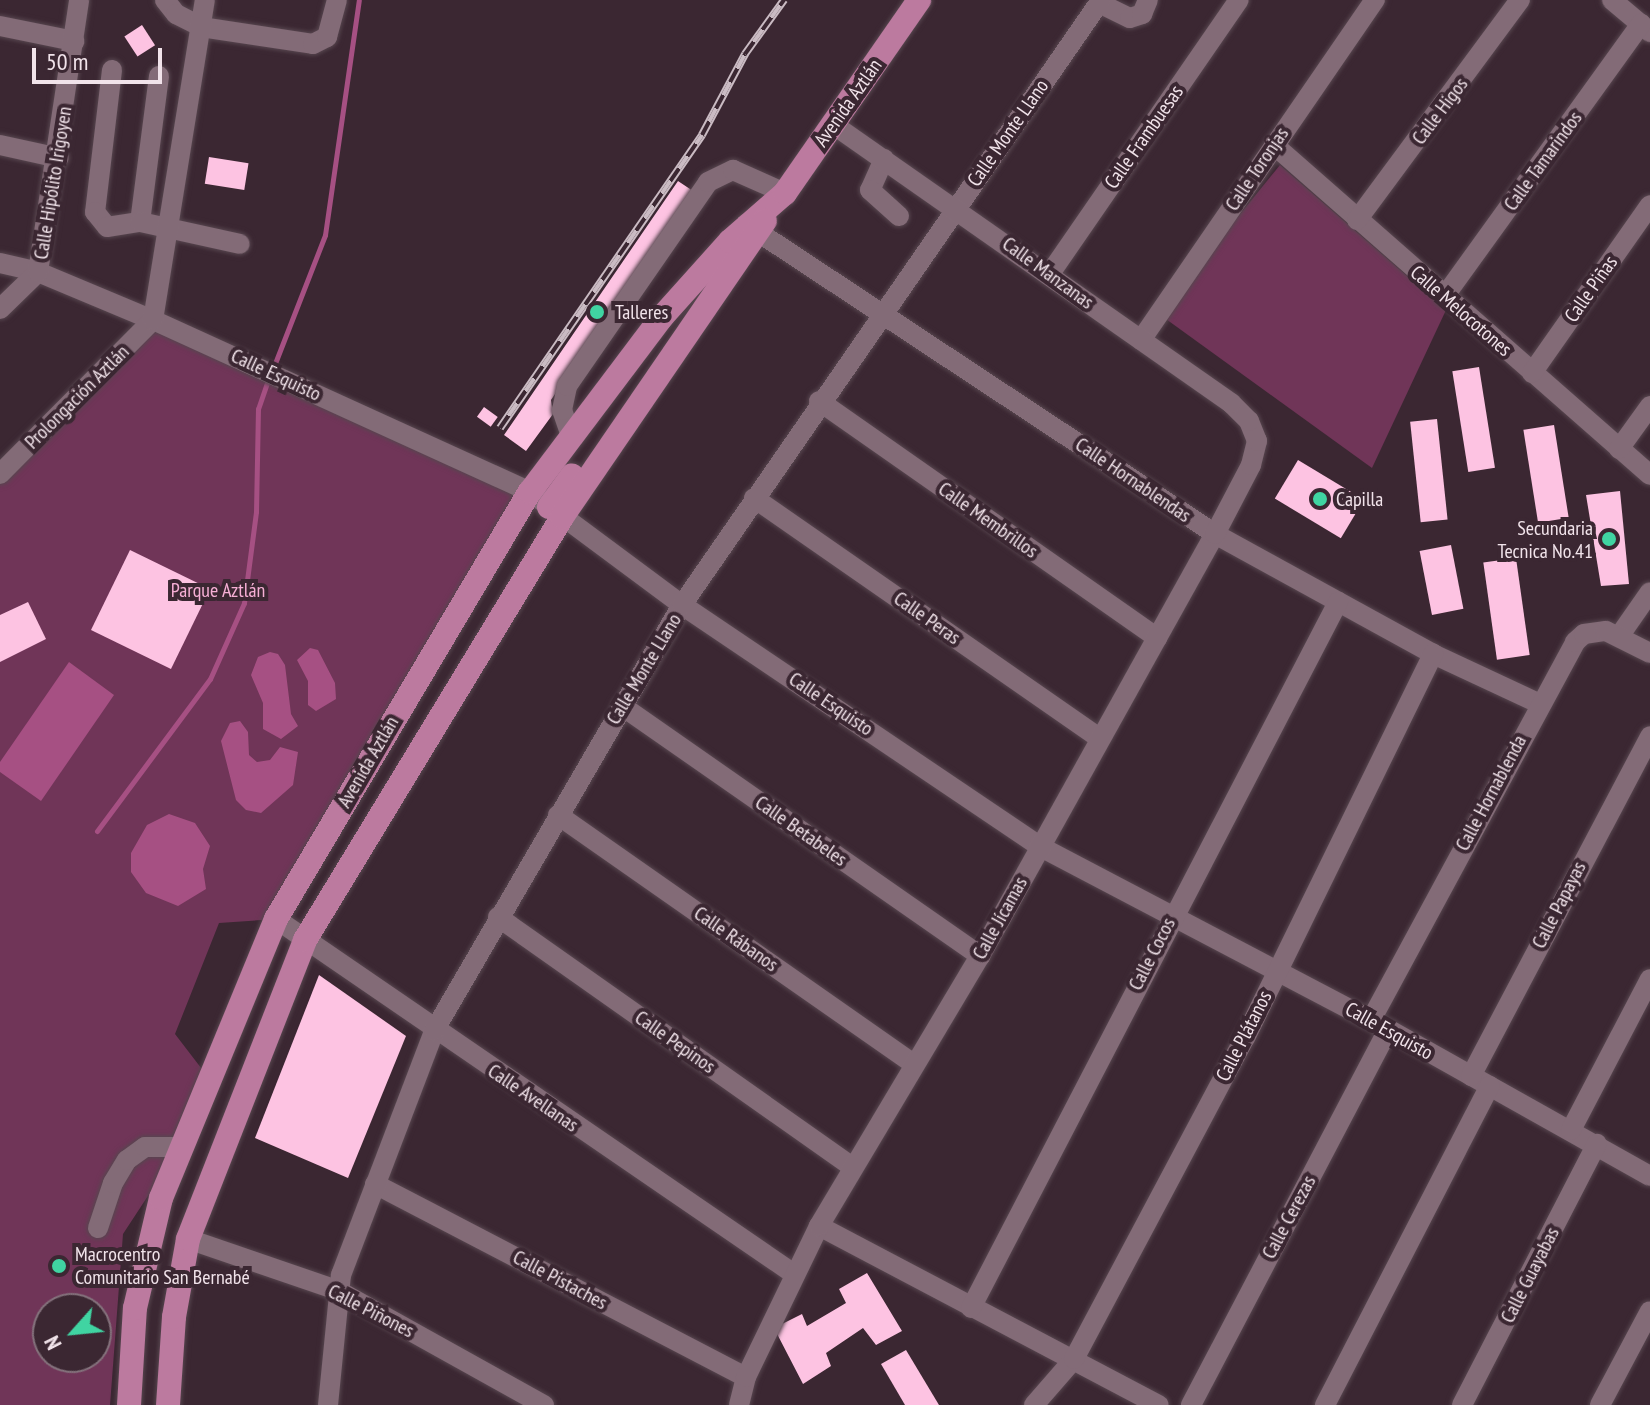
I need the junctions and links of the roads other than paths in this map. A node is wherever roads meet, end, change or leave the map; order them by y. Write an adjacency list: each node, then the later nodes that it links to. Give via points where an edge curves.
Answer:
1 (79, 0): 15 (street, Calle Hipólito Irigoyen)
2 (165, 0): 13 (street, via 176,14)
3 (205, 0): 13 (street)
4 (337, 0): 13 (street, via 330,32 318,43)
5 (919, 0): 18 (main road, Avenida Aztlán)
6 (1148, 0): 11 (street, via 1142,14 1130,18)
7 (1239, 0): 34 (street, Calle Frambuesas)
8 (1375, 0): 20 (street, Calle Toronjas)
9 (1520, 0): 27 (street, Calle Higos)
10 (1612, 0): 14 (street)
11 (1100, 2): 25 (street, Calle Monte Llano)
12 (0, 26): 15 (street)
13 (201, 27): 29 (street)
14 (1646, 28): 35 (street, Calle Tamarindos)
15 (74, 41): 21 (street, Calle Hipólito Irigoyen)
16 (112, 70): 28 (street, via 95,212 107,227)
17 (159, 76): 28 (street)
18 (834, 125): 22 (street, Calle Manzanas); 23 (main road, Avenida Aztlán)
19 (0, 145): 21 (street)
20 (1274, 145): 27 (street, Calle Melocotones); 40 (street, Calle Toronjas)
21 (59, 158): 33 (street, Calle Hipólito Irigoyen)
22 (884, 159): 25 (street, Calle Manzanas); 26 (street, via 870,190)
23 (779, 199): 30 (main road, Avenida Aztlán); 45 (street, via 733,170 708,182 567,386 562,403)
24 (1650, 205): 41 (street, Calle Piñas)
25 (956, 208): 34 (street, Calle Manzanas); 37 (street, Calle Monte Llano)
26 (899, 216)
27 (1357, 220): 35 (street, Calle Melocotones)
28 (140, 222): 29 (street)
29 (171, 229): 31 (street); 39 (street)
30 (752, 229): 37 (street, Calle Hornablendas); 38 (main road, Avenida Aztlán); 50 (main road, Avenida Aztlán)
31 (240, 244)
32 (0, 263): 33 (street, Calle Esquisto)
33 (38, 272): 36 (street); 39 (street, Calle Esquisto)
34 (1049, 275): 40 (street, Calle Manzanas)
35 (1444, 297): 41 (street, Calle Melocotones)
36 (0, 309)
37 (881, 313): 42 (street, Calle Monte Llano); 51 (street, Calle Hornablendas)
38 (661, 318): 45 (main road, Avenida Aztlán); 50 (main road, via 633,387)
39 (153, 320): 47 (street, Prolongación Aztlán); 50 (street, Calle Esquisto)
40 (1141, 340): 44 (street, Calle Manzanas, via 1231,403)
41 (1532, 373): 46 (street, Calle Melocotones)
42 (819, 401): 49 (street, Calle Monte Llano); 56 (street, Calle Membrillos)
43 (1650, 406): 46 (street)
44 (1254, 430): 51 (street, Calle Jícamas, via 1251,465)
45 (571, 436): 50 (main road, Avenida Aztlán)
46 (1619, 449): 48 (street, Calle Melocotones)
47 (0, 474)
48 (1650, 475)
49 (754, 498): 54 (street, Calle Monte Llano); 62 (street, Calle Peras)
50 (547, 506): 54 (street, Calle Esquisto); 67 (main road, Avenida Aztlán); 68 (main road, Avenida Aztlán)
51 (1215, 534): 53 (street, Calle Hornablendas); 56 (street, Calle Jícamas)
52 (1650, 592): 55 (street)
53 (1338, 602): 58 (street, Calle Hornablendas); 66 (street, Calle Cocos)
54 (682, 605): 60 (street, Calle Monte Llano); 64 (street, Calle Esquisto)
55 (1620, 635): 57 (street); 59 (street, Calle Hornablenda, via 1584,634)
56 (1157, 638): 62 (street, Calle Jícamas)
57 (1650, 653)
58 (1433, 654): 59 (street, Calle Hornablendas); 70 (street, Calle Plátanos)
59 (1538, 703): 72 (street, Calle Hornablenda)
60 (622, 706): 63 (street, Calle Monte Llano); 69 (street, Calle Betabeles)
61 (1650, 736): 75 (street, Calle Papayas)
62 (1099, 738): 64 (street, Calle Jícamas)
63 (558, 815): 65 (street, Calle Monte Llano); 74 (street, Calle Rábanos)
64 (1039, 846): 66 (street, Calle Esquisto); 69 (street, Calle Jícamas)
65 (498, 917): 73 (street, Calle Monte Llano); 80 (street, Calle Pepinos)
66 (1171, 917): 70 (street, Calle Esquisto); 88 (street, Calle Cocos)
67 (276, 919): 68 (street, Calle Avellanas); 79 (main road, Avenida Aztlán)
68 (305, 940): 73 (street, Calle Avellanas); 85 (main road, Avenida Aztlán)
69 (980, 956): 74 (street, Calle Jícamas)
70 (1277, 971): 72 (street, Calle Esquisto); 90 (street, Calle Plátanos)
71 (1650, 979): 77 (street)
72 (1379, 1025): 75 (street, Calle Esquisto); 99 (street, Calle Cerezas)
73 (434, 1031): 82 (street, Calle Monte Llano); 86 (street, Calle Avellanas)
74 (914, 1064): 80 (street, Calle Jícamas)
75 (1471, 1076): 76 (street, Calle Esquisto)
76 (1490, 1086): 77 (street, Calle Esquisto); 100 (street)
77 (1571, 1130): 78 (street, Calle Esquisto)
78 (1597, 1144): 81 (street, Calle Esquisto); 101 (street, Calle Guayabas)
79 (180, 1147): 84 (street, via 145,1147 127,1160); 92 (main road, Avenida Aztlán, via 145,1252)
80 (853, 1167): 83 (street, Calle Jícamas)
81 (1650, 1176)
82 (375, 1184): 87 (street, Calle Monte Llano); 91 (street, Calle Pistaches)
83 (819, 1226): 86 (street, Calle Jícamas); 88 (street)
84 (98, 1228)
85 (188, 1239): 87 (street, Calle Piñones); 93 (main road, Avenida Aztlán, via 174,1317)
86 (794, 1274): 91 (street, Calle Jícamas)
87 (337, 1290): 94 (street, Calle Monte Llano); 95 (street, Calle Piñones)
88 (971, 1308): 90 (street)
89 (1649, 1316): 102 (street)
90 (1074, 1359): 97 (street, Calle Plátanos); 98 (street)
91 (746, 1377): 96 (street, Calle Jícamas)
92 (129, 1405)
93 (168, 1405)
94 (328, 1405)
95 (544, 1405)
96 (739, 1405)
97 (1034, 1405)
98 (1159, 1405)
99 (1191, 1405)
100 (1325, 1405)
101 (1462, 1405)
102 (1600, 1405)

